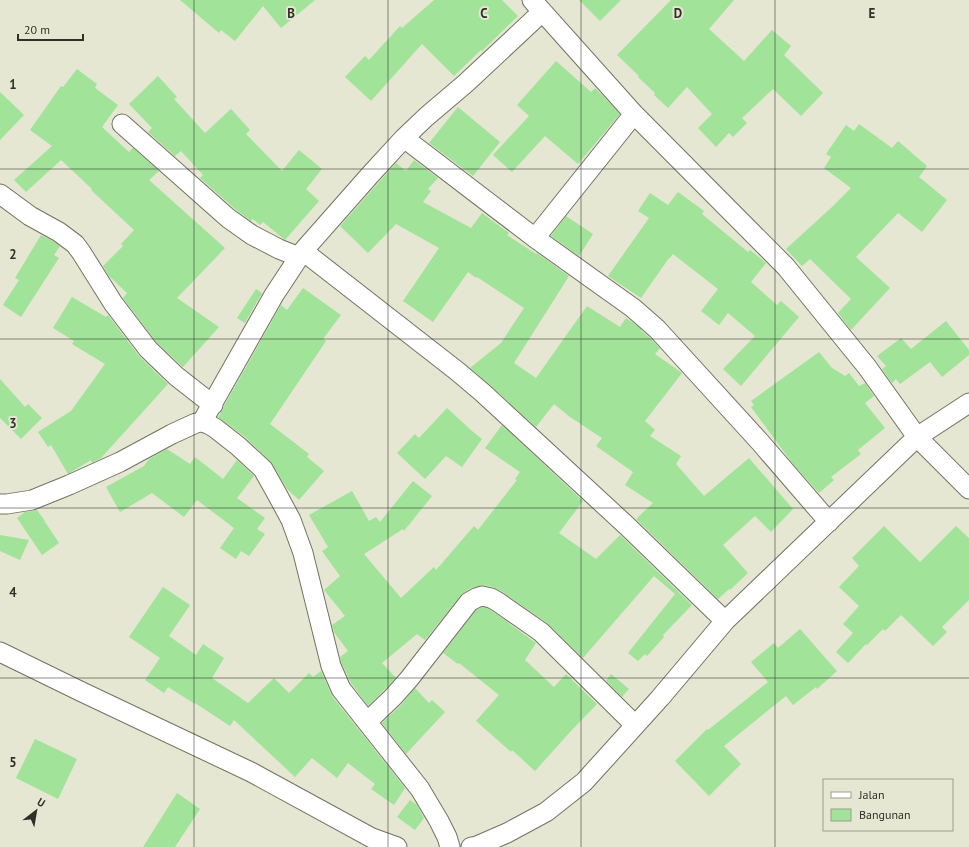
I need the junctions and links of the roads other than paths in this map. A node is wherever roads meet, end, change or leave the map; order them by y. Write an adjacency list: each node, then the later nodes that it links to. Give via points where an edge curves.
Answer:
1 (537, 6): 2 (street); 4 (street, via 466,83)
2 (634, 114): 6 (street); 11 (street, via 786,267 867,367)
3 (122, 124): 7 (street, via 228,218 278,249)
4 (404, 138): 6 (street); 7 (street)
5 (0, 194): 9 (street, via 75,244 148,350)
6 (535, 238): 14 (street, via 633,308 657,329)
7 (301, 254): 9 (street, via 274,295); 15 (street, via 483,393)
8 (969, 403): 11 (street)
9 (213, 405): 10 (street)
10 (202, 422): 13 (street, via 184,428 120,462 69,485 32,500); 17 (street, via 215,428 263,469 277,494 291,520 303,553 331,666 341,689)
11 (917, 437): 12 (street); 14 (street)
12 (969, 489)
13 (0, 504)
14 (829, 522): 15 (street)
15 (726, 621): 18 (street)
16 (0, 652): 19 (street, via 251,772 372,838)
17 (367, 722): 18 (street, via 409,679 469,602 482,596 498,602 541,632); 20 (street, via 420,789 439,821)
18 (635, 725): 21 (street, via 584,782 546,812 507,833)
19 (397, 847)
20 (450, 847)
21 (471, 847)

